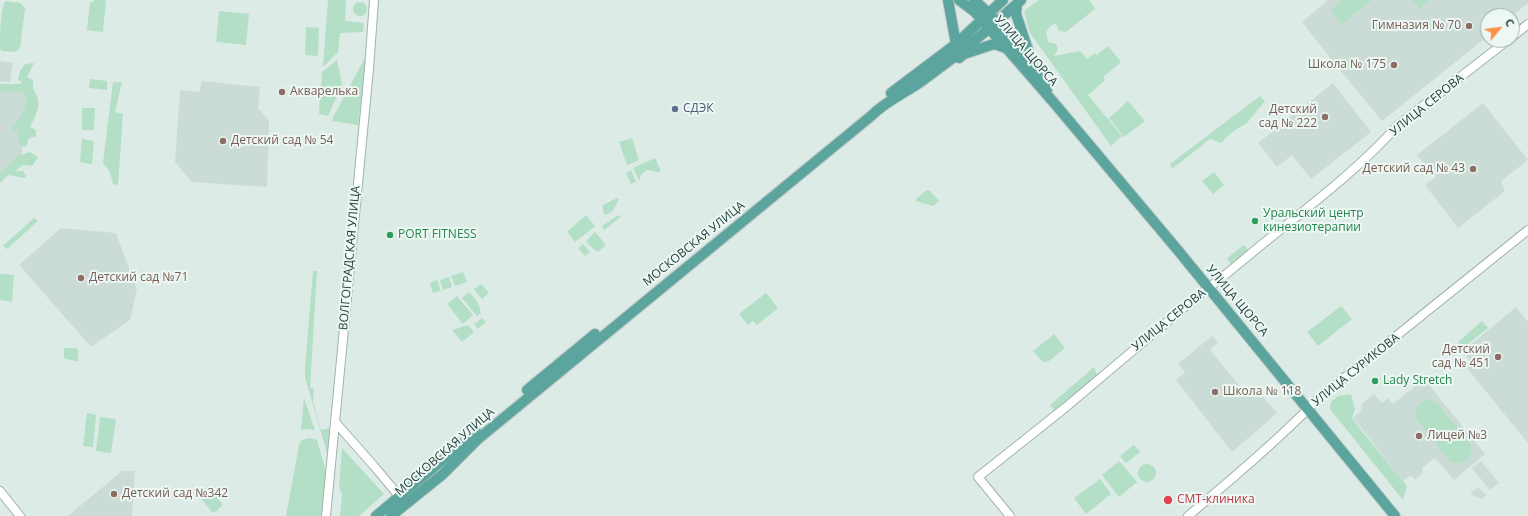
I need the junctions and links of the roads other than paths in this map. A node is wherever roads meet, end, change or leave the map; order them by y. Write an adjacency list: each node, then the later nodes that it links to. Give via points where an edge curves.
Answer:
1 (374, 0): 19 (street, ВОЛГОГРАДСКАЯ УЛИЦА)
2 (948, 0): 10 (main road)
3 (959, 0): 7 (main road, УЛИЦА ЩОРСА)
4 (974, 0): 7 (main road, УЛИЦА ЩОРСА)
5 (1003, 0): 7 (main road, МОСКОВСКАЯ УЛИЦА)
6 (1019, 2): 7 (main road, МОСКОВСКАЯ УЛИЦА); 13 (main road, via 1016,14)
7 (989, 21): 10 (main road, МОСКОВСКАЯ УЛИЦА); 11 (main road, УЛИЦА ЩОРСА); 13 (main road, УЛИЦА ЩОРСА); 14 (main road, МОСКОВСКАЯ УЛИЦА)
8 (1528, 24): 9 (street)
9 (1520, 30)
10 (956, 44): 21 (main road, МОСКОВСКАЯ УЛИЦА, via 841,131)
11 (1006, 48): 14 (main road, via 994,44 964,54 935,76); 15 (main road, УЛИЦА ЩОРСА)
12 (1498, 48): 17 (street, УЛИЦА СЕРОВА, via 1397,126 1346,175)
13 (1034, 68): 15 (main road, УЛИЦА ЩОРСА)
14 (926, 79): 25 (main road, МОСКОВСКАЯ УЛИЦА, via 881,106 484,434 442,474)
15 (1055, 104): 17 (main road, УЛИЦА ЩОРСА)
16 (1528, 230): 18 (street, УЛИЦА СУРИКОВА)
17 (1209, 288): 18 (main road, УЛИЦА ЩОРСА); 26 (street, УЛИЦА СЕРОВА, via 978,477)
18 (1308, 409): 27 (street, УЛИЦА СУРИКОВА); 28 (main road, УЛИЦА ЩОРСА)
19 (336, 422): 21 (street); 23 (street, ВОЛГОГРАДСКАЯ УЛИЦА)
20 (0, 491): 22 (street)
21 (399, 496): 24 (main road, МОСКОВСКАЯ УЛИЦА)
22 (20, 516)
23 (326, 516)
24 (376, 516)
25 (390, 516)
26 (1010, 516)
27 (1188, 516)
28 (1395, 516)

